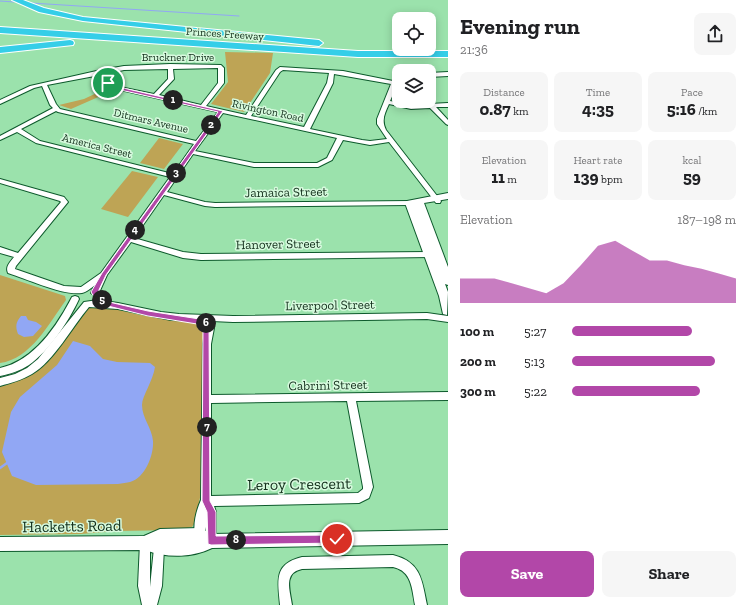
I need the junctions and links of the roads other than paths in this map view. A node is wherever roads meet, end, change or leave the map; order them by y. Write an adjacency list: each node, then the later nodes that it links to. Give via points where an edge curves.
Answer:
1 (16, 0): 4 (highway, via 42,10 83,19)
2 (0, 22): 4 (highway, Princes Freeway)
3 (0, 30): 6 (highway, Princes Freeway)
4 (319, 43): 5 (highway, Princes Freeway)
5 (392, 46)
6 (246, 47): 7 (highway, via 76,43); 8 (highway, Princes Freeway, via 358,54)
7 (0, 50)
8 (448, 54)
9 (170, 66): 10 (street, Bruckner Drive, via 127,67); 17 (street, via 171,79); 23 (street, Bruckner Drive, via 220,67 221,83)
10 (102, 72): 15 (street, Bruckner Drive); 17 (street, Rivington Road, via 108,83 114,87)
11 (332, 72): 14 (street); 27 (street, via 279,69); 30 (street, via 330,84)
12 (448, 74): 13 (street)
13 (436, 75)
14 (392, 82)
15 (44, 84): 18 (street, Bruckner Drive, via 28,88); 25 (street)
16 (392, 90): 19 (street)
17 (156, 97): 23 (street, Rivington Road)
18 (0, 102)
19 (387, 102): 20 (street); 33 (street, via 380,121)
20 (392, 103)
21 (448, 105): 22 (street)
22 (436, 106)
23 (202, 107): 26 (street, Rivington Road)
24 (434, 108): 28 (street)
25 (56, 109): 29 (street); 34 (street, Ditmars Avenue)
26 (221, 111): 27 (street, Rivington Road); 34 (street)
27 (248, 116): 30 (street, Rivington Road)
28 (448, 123)
29 (17, 129): 32 (street); 36 (street, America Street, via 38,142)
30 (306, 130): 31 (street, Rivington Road)
31 (341, 137): 33 (street, Rivington Road, via 366,143); 35 (street, via 330,160 318,165 249,165)
32 (0, 138)
33 (391, 140): 40 (street)
34 (198, 143): 35 (street)
35 (191, 152): 36 (street)
36 (174, 176): 38 (street)
37 (0, 181): 45 (street, via 65,201)
38 (163, 193): 41 (street, Jamaica Street, via 215,205); 42 (street)
39 (448, 197): 40 (street)
40 (436, 199): 41 (street)
41 (417, 202): 44 (street); 47 (street)
42 (129, 239): 44 (street, Hanover Street, via 183,255 201,257); 46 (street)
43 (0, 250): 45 (street)
44 (429, 254): 54 (street)
45 (20, 256): 48 (street, via 11,266 13,273)
46 (104, 274): 49 (street); 50 (street)
47 (448, 281)
48 (64, 289): 49 (street); 51 (street)
49 (83, 290): 50 (street, via 91,290); 51 (street)
50 (95, 294): 52 (street, via 95,299); 53 (street, Liverpool Street)
51 (75, 298): 52 (street, via 79,304); 56 (street, via 68,313 34,357 19,366)
52 (88, 304): 53 (street, Liverpool Street); 57 (street, via 80,311 43,362 22,375)
53 (108, 304): 55 (street, Liverpool Street, via 148,313)
54 (448, 315): 55 (street, Liverpool Street)
55 (208, 321): 60 (street, via 205,335)
56 (0, 372)
57 (0, 382)
58 (448, 396): 59 (street, Cabrini Street)
59 (351, 398): 60 (street, Cabrini Street); 61 (street, Leroy Crescent, via 368,487 367,493 363,496)
60 (207, 399): 61 (street)
61 (206, 501): 63 (street, via 211,512)
62 (448, 537): 63 (street, Hacketts Road)
63 (203, 541): 64 (street, Hacketts Road)
64 (155, 542): 65 (street, Hacketts Road); 66 (street, via 156,586)
65 (0, 544)
66 (149, 605)
67 (286, 605): 68 (street, via 285,574 293,565 393,561 404,564 411,570)
68 (421, 605)

